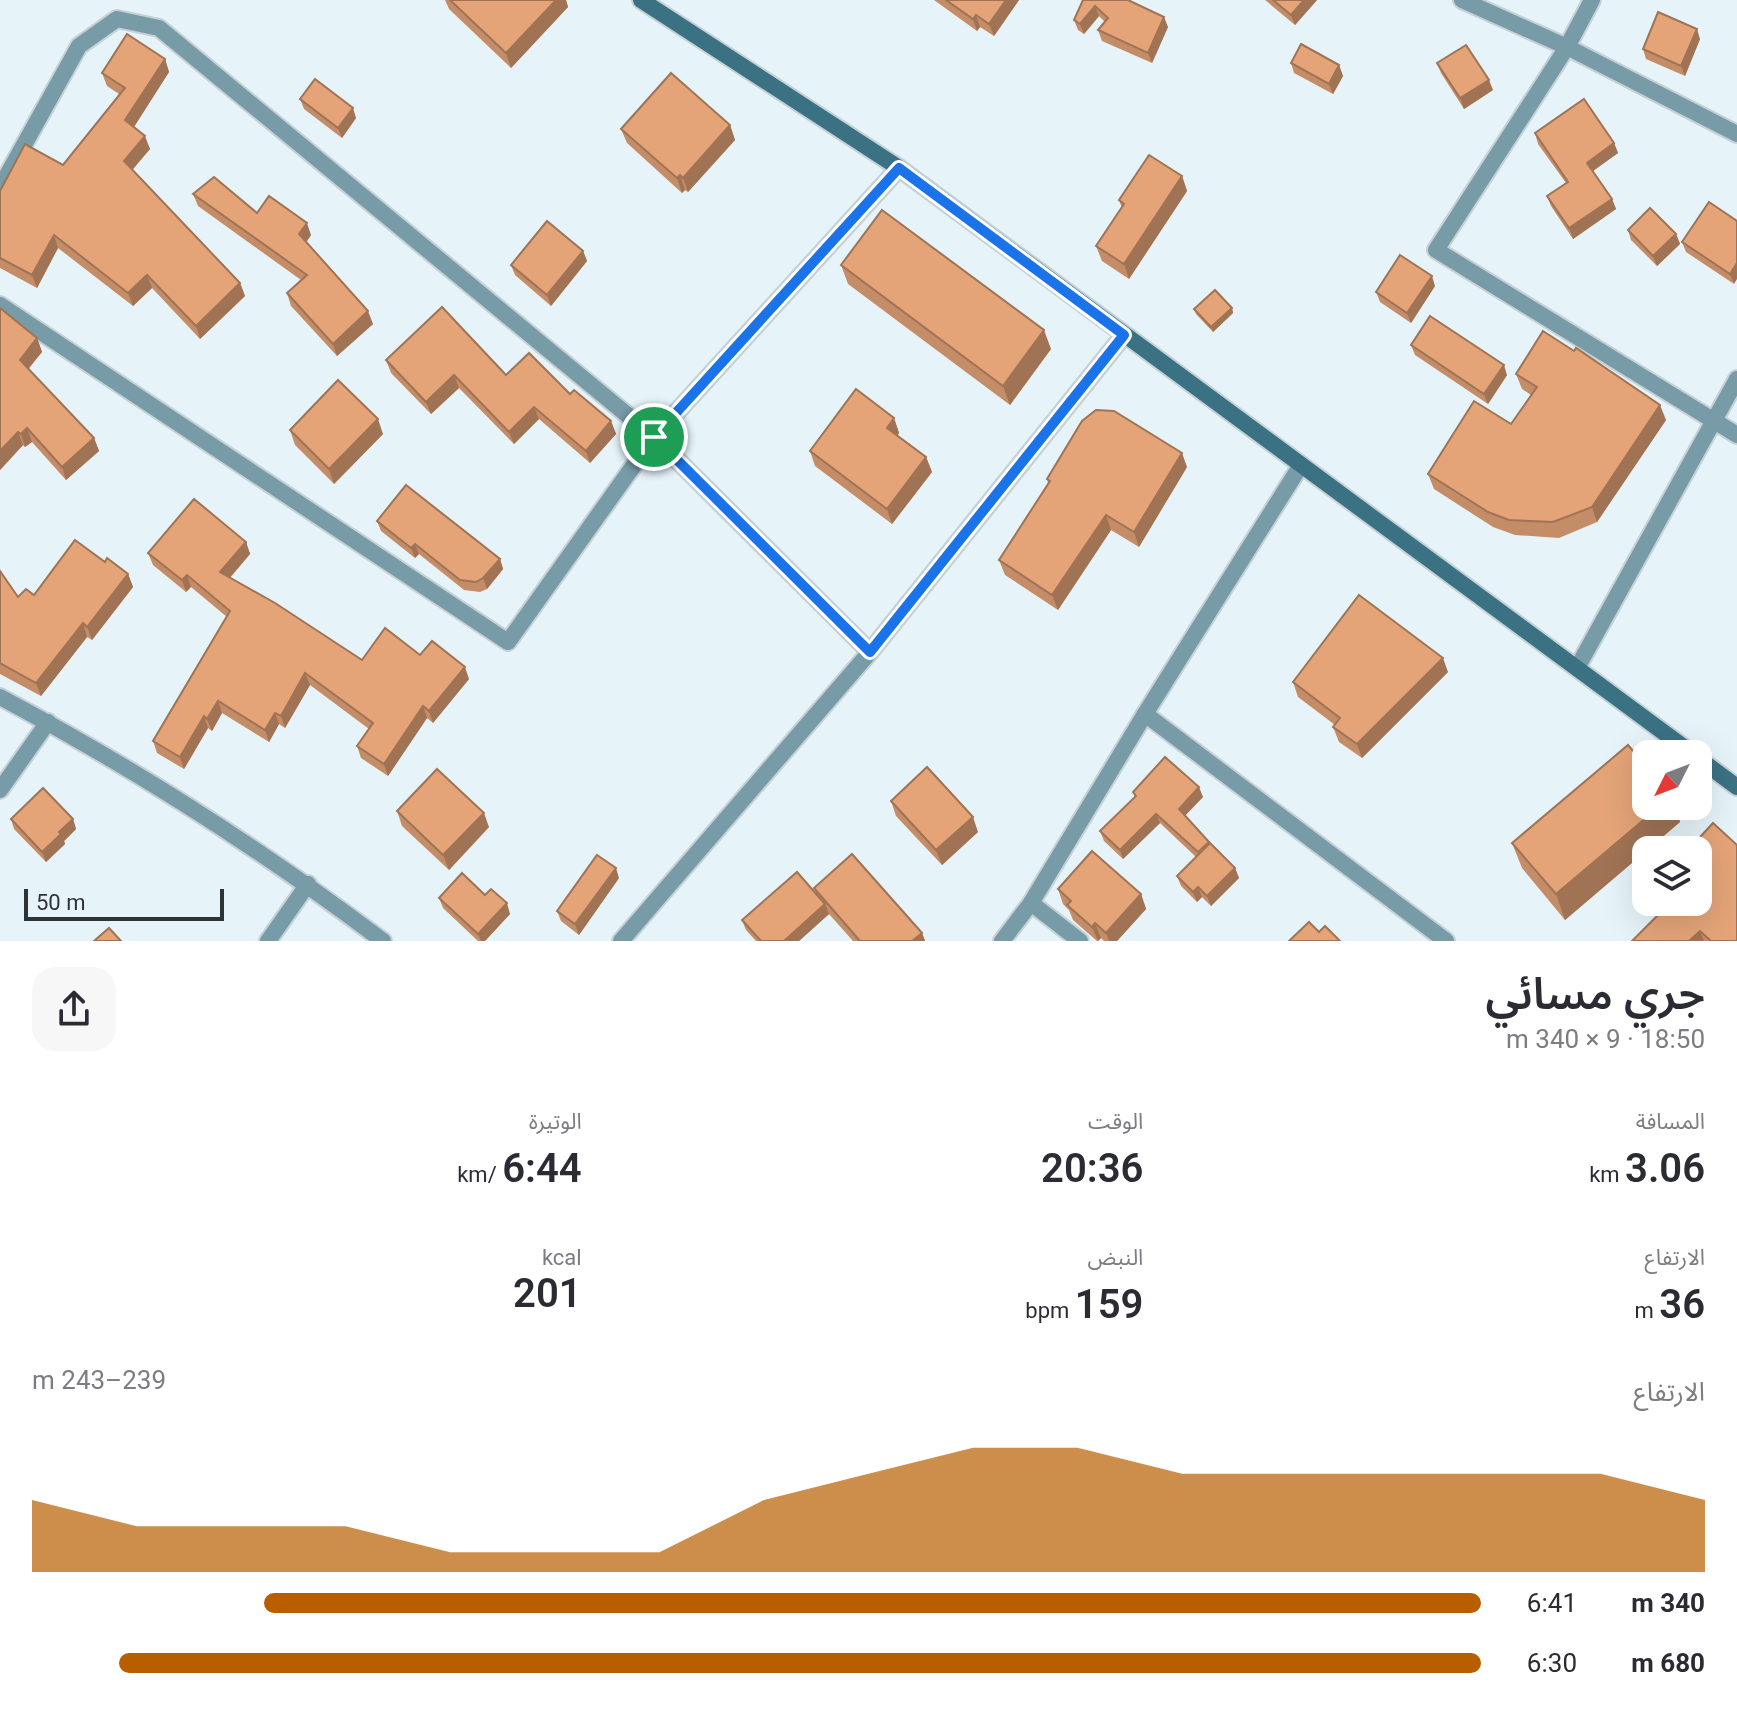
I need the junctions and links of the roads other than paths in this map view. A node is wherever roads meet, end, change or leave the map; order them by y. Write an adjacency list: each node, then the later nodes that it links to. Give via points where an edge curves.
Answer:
1 (1462, 0): 4 (street)
2 (1592, 0): 4 (street)
3 (644, 1): 6 (street)
4 (1567, 47): 5 (street); 11 (street, via 1436,250)
5 (1737, 134)
6 (899, 168): 9 (street); 13 (street)
7 (0, 188): 13 (street, via 79,46 117,19 159,28)
8 (0, 305): 13 (street, via 508,642)
9 (1124, 335): 14 (street); 15 (street)
10 (1737, 379): 11 (street)
11 (1713, 422): 12 (street); 16 (street)
12 (1737, 435)
13 (654, 437): 15 (street)
14 (1301, 465): 16 (street); 18 (street)
15 (870, 652): 28 (street)
16 (1577, 668): 20 (street)
17 (0, 697): 19 (street)
18 (1145, 714): 25 (street); 31 (street)
19 (48, 722): 23 (street); 24 (street)
20 (1674, 740)
21 (1712, 768): 22 (street)
22 (1737, 787)
23 (0, 790)
24 (308, 884): 26 (street); 27 (street)
25 (1031, 903): 29 (street); 30 (street)
26 (268, 941)
27 (383, 941)
28 (621, 941)
29 (1002, 941)
30 (1080, 941)
31 (1446, 941)

